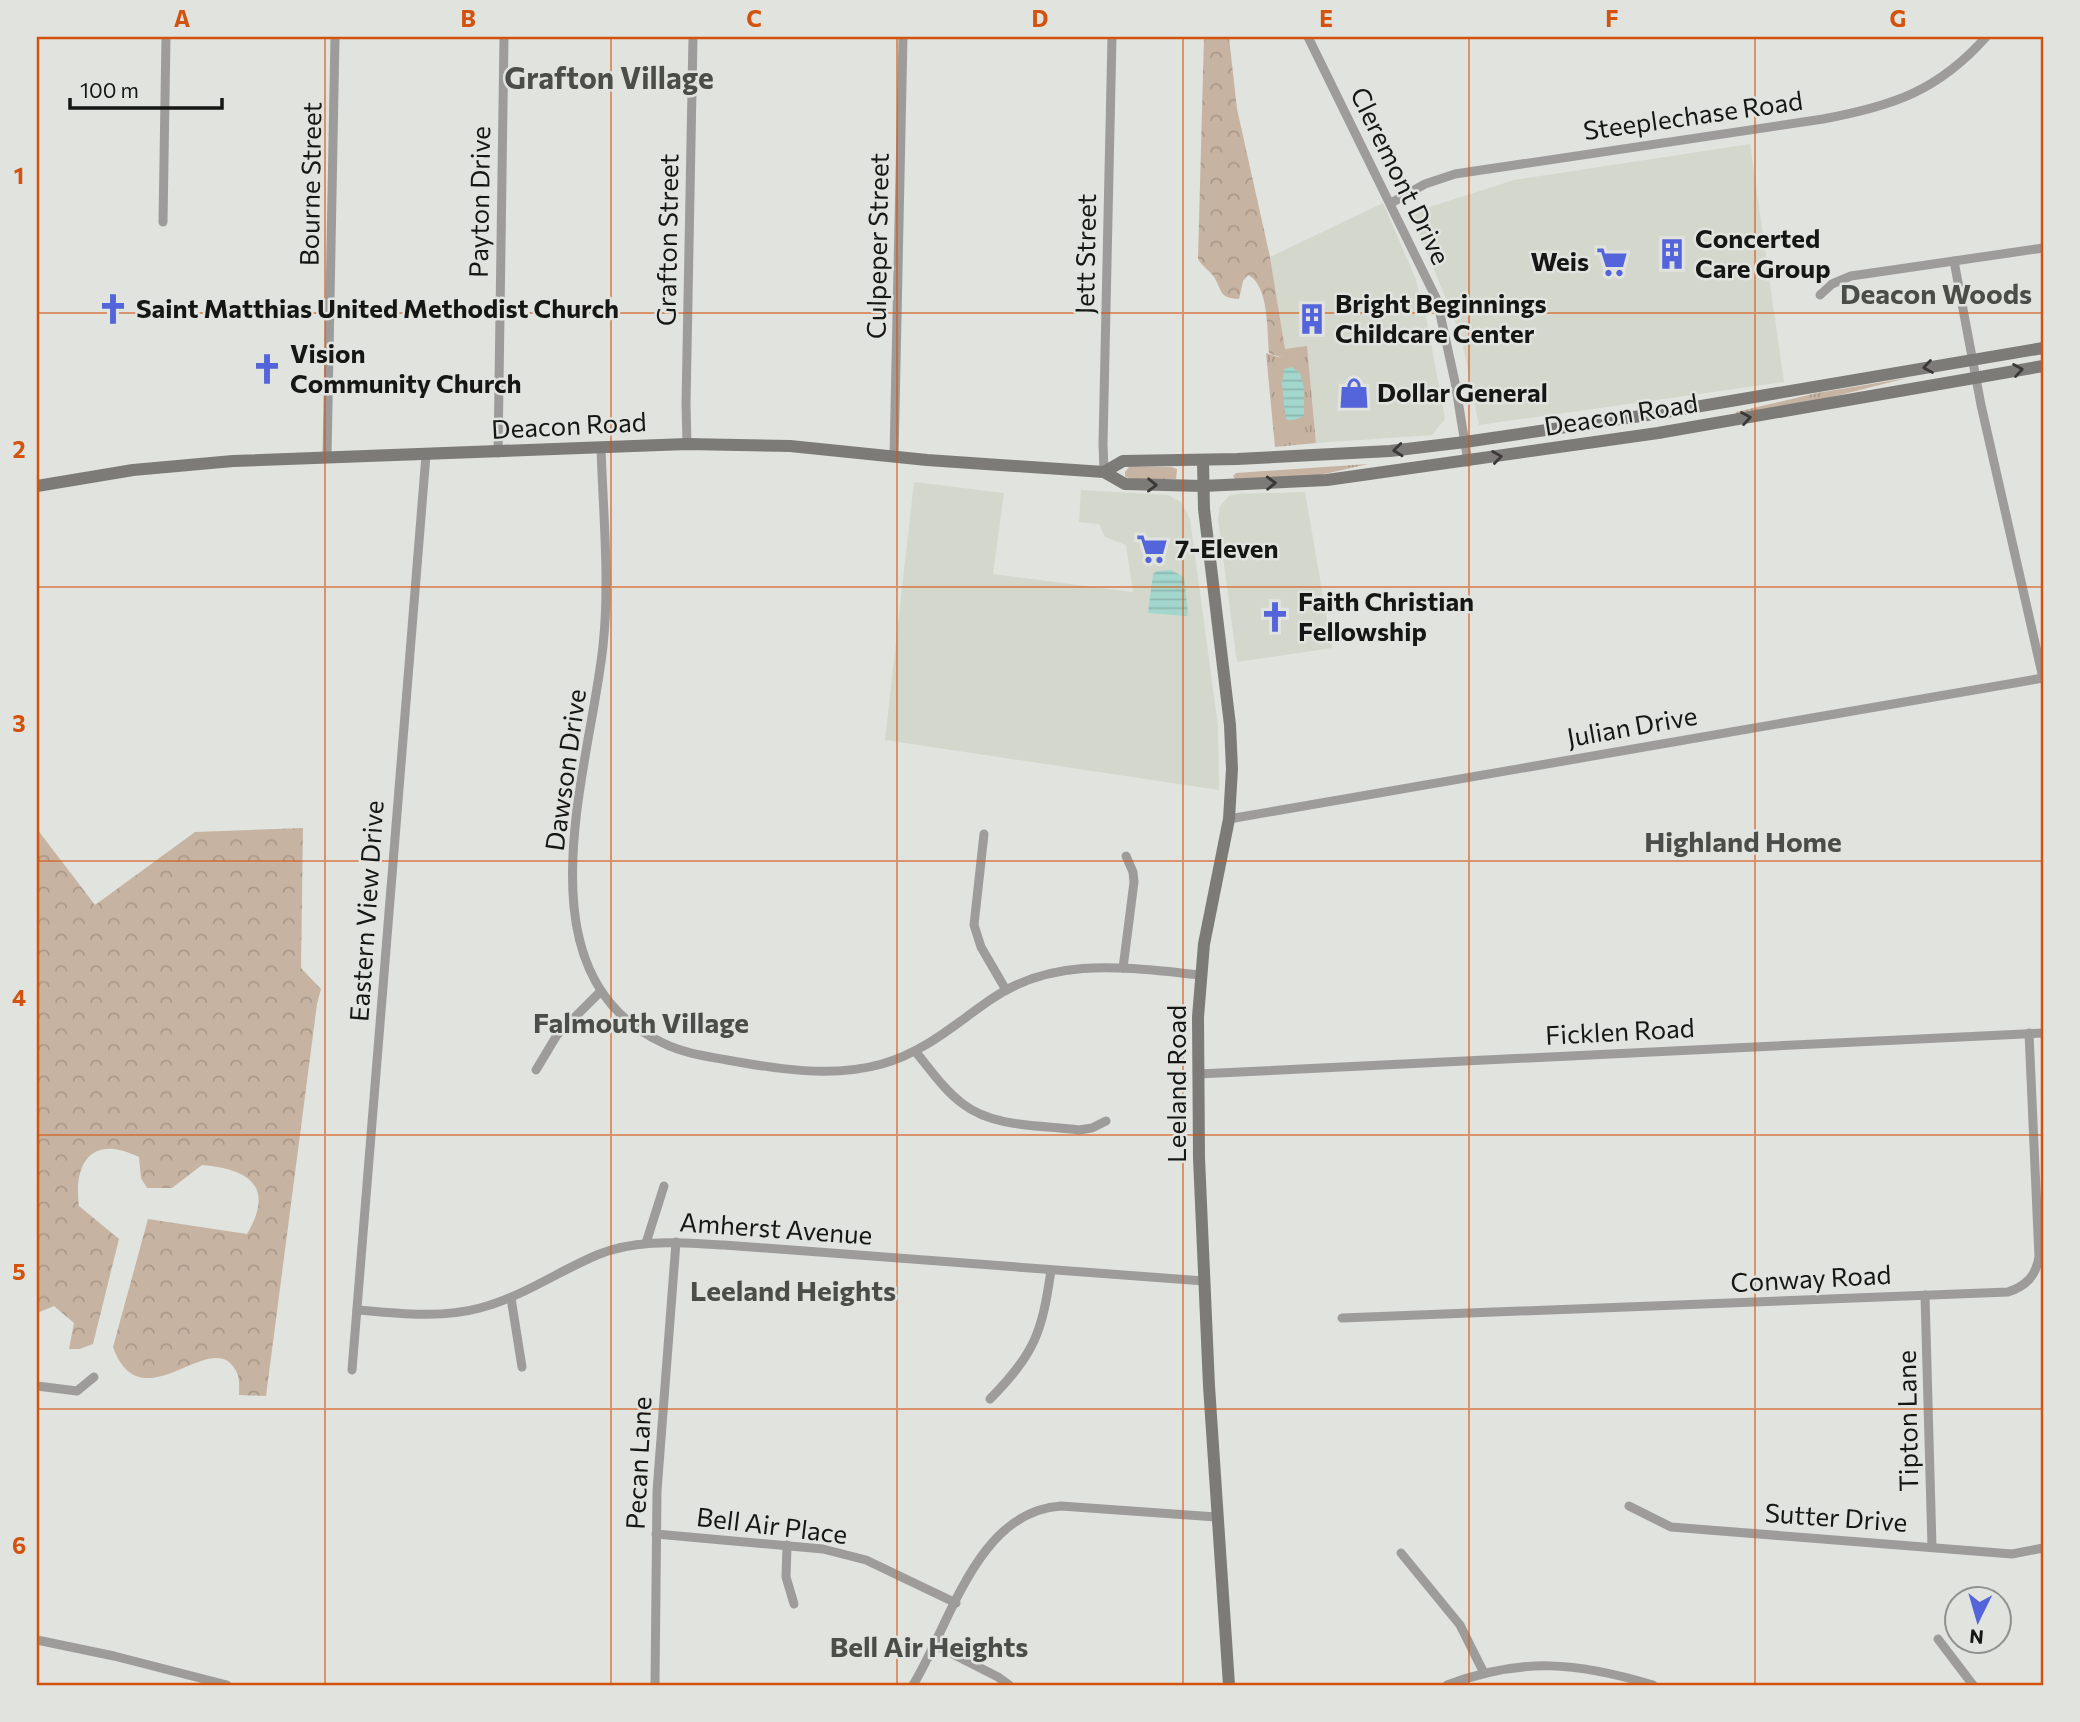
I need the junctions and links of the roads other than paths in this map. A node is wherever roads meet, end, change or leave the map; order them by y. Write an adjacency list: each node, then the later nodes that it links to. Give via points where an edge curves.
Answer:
1 (166, 37): 10 (street)
2 (335, 37): 24 (street, Bourne Street)
3 (504, 37): 21 (street, Payton Drive)
4 (693, 37): 19 (street, Grafton Street)
5 (903, 37): 23 (street, Culpeper Street)
6 (1111, 37): 27 (street, Jett Street)
7 (1308, 37): 9 (street, Cleremont Drive)
8 (1986, 37): 9 (street, Steeplechase Road, via 1941,78 1903,99 1872,109 1455,174)
9 (1391, 203): 18 (street, Cleremont Drive, via 1437,300)
10 (163, 222)
11 (2043, 248): 12 (street)
12 (1954, 261): 13 (street, via 1851,276); 15 (street)
13 (1820, 295)
14 (2043, 348): 15 (main road, Deacon Road)
15 (1974, 360): 17 (street); 18 (main road, Deacon Road, one-way to 18)
16 (2043, 366): 17 (main road, Deacon Road, one-way to 16)
17 (1976, 377): 26 (main road, Deacon Road, one-way to 17); 30 (street)
18 (1465, 442): 25 (main road, Deacon Road, one-way to 25, via 1390,451); 26 (street, Cleremont Drive)
19 (687, 444): 20 (main road, Deacon Road); 23 (main road, Deacon Road, via 790,446)
20 (601, 447): 21 (main road, Deacon Road); 37 (street, Dawson Drive, via 604,642 576,812 573,882 581,950)
21 (498, 453): 22 (main road, Deacon Road)
22 (426, 455): 24 (main road, Deacon Road); 51 (street, Eastern View Drive)
23 (894, 456): 27 (main road, Deacon Road)
24 (327, 458): 28 (main road, Deacon Road, via 179,465)
25 (1203, 461): 27 (main road, Deacon Road, via 1123,461); 29 (main road)
26 (1468, 462): 29 (main road, Deacon Road, one-way to 26, via 1327,480)
27 (1104, 472): 29 (main road, Deacon Road, one-way to 29, via 1125,484)
28 (37, 486)
29 (1203, 486): 31 (main road, Leeland Road, via 1230,726)
30 (2043, 678): 31 (street, Julian Drive)
31 (1228, 819): 35 (main road, Leeland Road)
32 (984, 834): 36 (street, via 974,925)
33 (1126, 856): 34 (street, via 1134,882)
34 (1123, 968): 35 (street, Dawson Drive); 36 (street, Dawson Drive, via 1070,968)
35 (1201, 975): 42 (main road, Leeland Road)
36 (1006, 990): 40 (street, Dawson Drive)
37 (600, 992): 40 (street, Dawson Drive, via 645,1034 691,1053 772,1068 839,1070 880,1065); 41 (street, via 557,1035)
38 (2029, 1033): 39 (street, Ficklen Road); 42 (street, Ficklen Road); 49 (street, Conway Road, via 2038,1267 2025,1285 2008,1292)
39 (2043, 1033)
40 (915, 1051): 43 (street, via 952,1094 991,1118 1079,1130)
41 (537, 1070)
42 (1198, 1074): 48 (main road, Leeland Road)
43 (1105, 1121)
44 (664, 1186): 46 (street)
45 (676, 1242): 46 (street, Amherst Avenue); 47 (street, Amherst Avenue); 60 (street, Pecan Lane)
46 (646, 1243): 50 (street, Amherst Avenue, via 598,1255)
47 (1051, 1270): 48 (street, Amherst Avenue); 57 (street, via 1031,1351)
48 (1204, 1281): 59 (main road, Leeland Road)
49 (1925, 1295): 52 (street, Conway Road); 62 (street, Tipton Lane)
50 (511, 1298): 51 (street, Amherst Avenue, via 438,1315); 53 (street)
51 (357, 1310): 54 (street, Eastern View Drive)
52 (1342, 1318)
53 (522, 1367)
54 (352, 1370)
55 (94, 1377): 56 (street, via 77,1391)
56 (37, 1386)
57 (990, 1398)
58 (1629, 1506): 62 (street, Sutter Drive, via 1671,1527)
59 (1216, 1517): 65 (street, via 1061,1507 1036,1510 1014,1522 990,1545); 75 (main road, Leeland Road)
60 (656, 1534): 61 (street, Bell Air Place); 72 (street, Pecan Lane)
61 (787, 1545): 65 (street, Bell Air Place, via 866,1560); 66 (street, via 786,1577)
62 (1932, 1547): 63 (street, Sutter Drive, via 2012,1553)
63 (2043, 1548)
64 (1401, 1553): 70 (street, via 1460,1625)
65 (956, 1603): 69 (street)
66 (794, 1604)
67 (1938, 1639): 78 (street)
68 (37, 1640): 71 (street)
69 (935, 1645): 73 (street); 74 (street)
70 (1484, 1673): 76 (street); 77 (street, via 1521,1666 1567,1666)
71 (227, 1685)
72 (655, 1685)
73 (913, 1685)
74 (1009, 1685)
75 (1229, 1685)
76 (1447, 1685)
77 (1653, 1685)
78 (1973, 1685)

